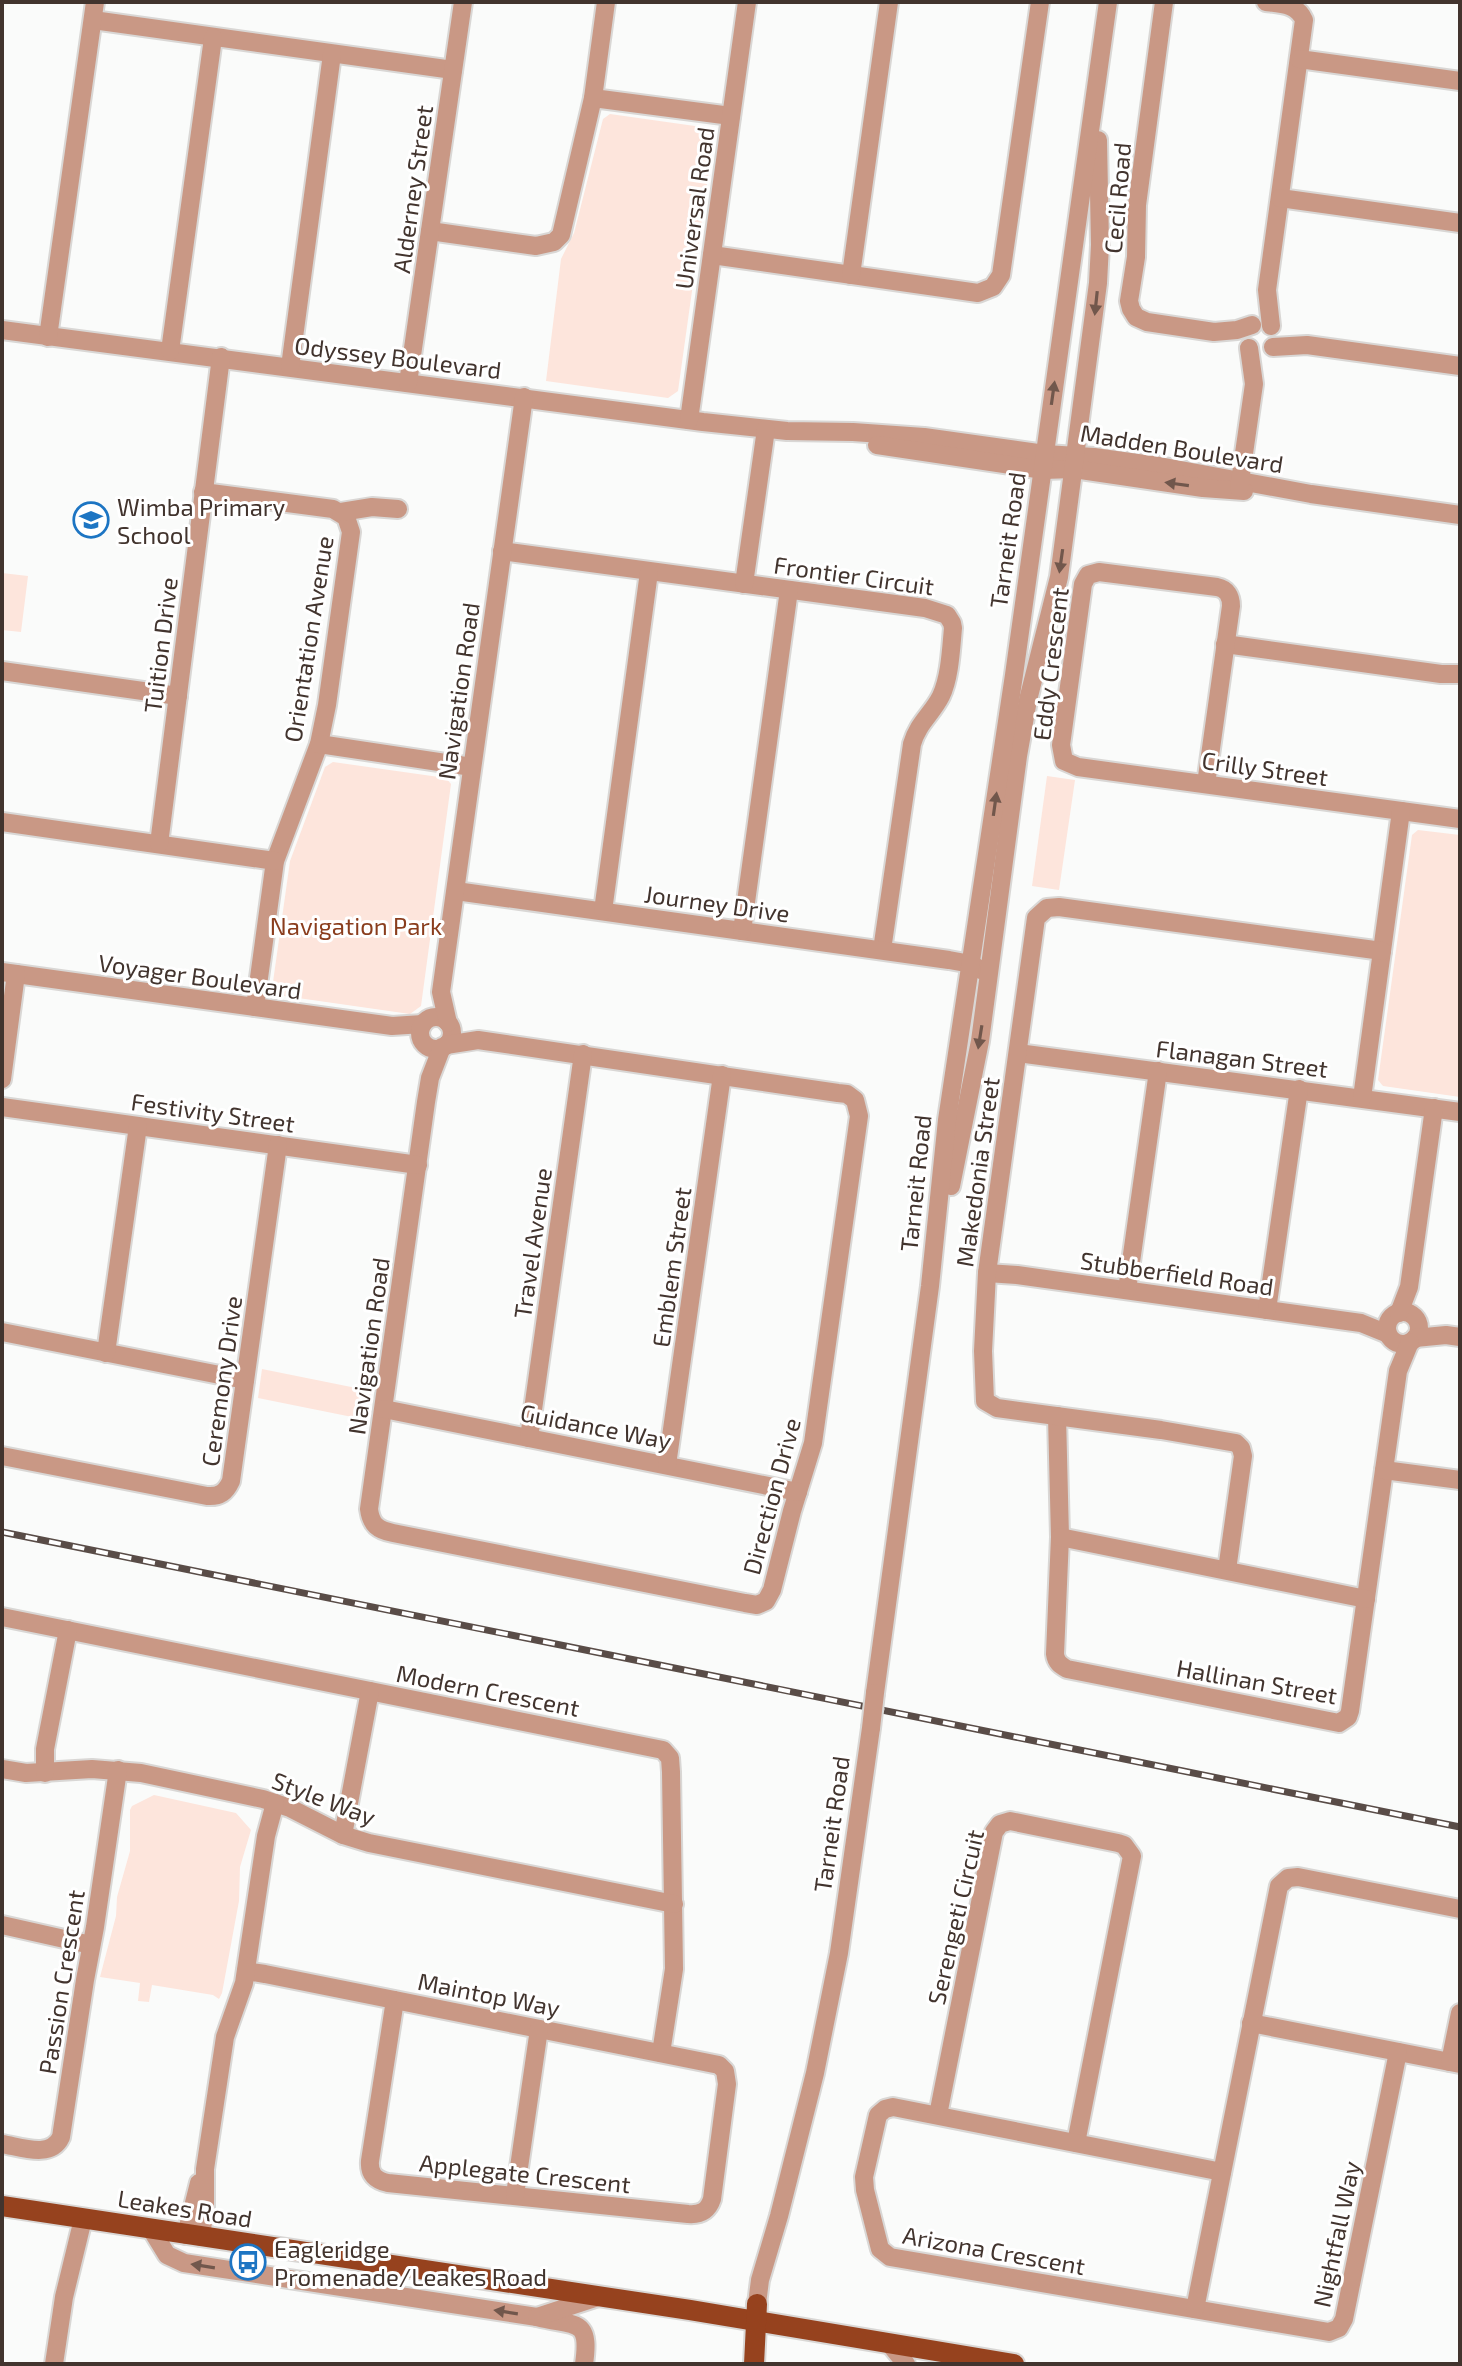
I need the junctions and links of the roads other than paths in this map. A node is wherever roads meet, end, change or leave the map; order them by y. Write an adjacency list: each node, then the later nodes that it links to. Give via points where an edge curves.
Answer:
1 (463, 2): 13 (street, Alderney Street)
2 (606, 2): 15 (street)
3 (747, 2): 16 (street, Universal Road)
4 (889, 2): 21 (street)
5 (1040, 2): 21 (street, via 1001,275 993,287 978,293)
6 (1110, 2): 33 (street, Tarneit Road, one-way to 6); 34 (street, one-way to 34, via 1099,114 1098,283)
7 (1164, 2): 24 (street, Cecil Road, via 1129,301 1140,320)
8 (1266, 2): 12 (street, via 1301,13)
9 (94, 11): 10 (street); 23 (street)
10 (213, 38): 11 (street); 25 (street)
11 (332, 54): 13 (street); 28 (street)
12 (1299, 59): 14 (street); 17 (street)
13 (453, 70): 19 (street, Alderney Street)
14 (1460, 81)
15 (593, 98): 16 (street); 19 (street, via 564,228 554,242 536,246)
16 (731, 116): 20 (street, Universal Road)
17 (1280, 198): 18 (street); 24 (street)
18 (1460, 223)
19 (430, 231): 29 (street, Alderney Street)
20 (712, 255): 21 (street); 31 (street, Universal Road)
21 (851, 275)
22 (2, 330): 23 (street, Odyssey Boulevard)
23 (48, 337): 25 (street, Odyssey Boulevard)
24 (1260, 337): 27 (street, Cecil Road); 35 (street)
25 (170, 351): 26 (street, Odyssey Boulevard)
26 (221, 357): 28 (street, Odyssey Boulevard); 36 (street, Tuition Drive)
27 (1460, 366)
28 (290, 367): 29 (street, Odyssey Boulevard)
29 (408, 383): 30 (street, Odyssey Boulevard)
30 (524, 397): 31 (street, Odyssey Boulevard); 40 (street, Navigation Road)
31 (689, 420): 32 (street, Odyssey Boulevard)
32 (766, 429): 33 (street, Odyssey Boulevard, via 924,437); 42 (street)
33 (1044, 462): 34 (street, Madden Boulevard); 63 (street, Tarneit Road, one-way to 33)
34 (1075, 462): 35 (street, Madden Boulevard, via 1189,486); 53 (street, one-way to 53, via 1059,577 1028,700)
35 (1239, 485): 39 (street, Madden Boulevard)
36 (203, 492): 38 (street, Orientation Avenue); 47 (street, Tuition Drive)
37 (398, 509): 38 (street, Orientation Avenue)
38 (341, 512): 48 (street, Orientation Avenue, via 351,532)
39 (1460, 515)
40 (502, 551): 41 (street, Frontier Circuit); 50 (street, Navigation Road)
41 (649, 572): 42 (street, Frontier Circuit); 59 (street)
42 (744, 584): 43 (street, Frontier Circuit)
43 (789, 590): 60 (street); 61 (street, Frontier Circuit, via 936,610 952,623 945,686 910,751)
44 (1225, 644): 46 (street); 49 (street, Eddy Crescent, via 1231,603 1223,589 1099,572 1088,575 1061,745); 51 (street, Eddy Crescent)
45 (2, 671): 47 (street)
46 (1460, 674)
47 (178, 696): 56 (street, Tuition Drive)
48 (319, 744): 50 (street); 57 (street, Orientation Avenue)
49 (1064, 761): 51 (street, Crilly Street)
50 (472, 767): 58 (street, Navigation Road)
51 (1206, 784): 52 (street, Crilly Street)
52 (1401, 811): 54 (street, Crilly Street); 62 (street)
53 (1010, 814): 63 (street, via 985,955); 65 (street)
54 (1460, 819)
55 (2, 822): 56 (street)
56 (159, 844): 57 (street)
57 (275, 861): 67 (street, Orientation Avenue)
58 (456, 891): 59 (street, Journey Drive); 66 (street, Navigation Road)
59 (603, 911): 60 (street, Journey Drive)
60 (742, 931): 61 (street, Journey Drive)
61 (882, 950): 63 (street, Journey Drive)
62 (1382, 951): 73 (street, Makedonia Street, via 1047,908 1035,924); 79 (street)
63 (971, 964): 65 (street, via 980,968); 86 (street, Tarneit Road)
64 (9, 973): 67 (street, Voyager Boulevard); 77 (street)
65 (986, 990): 86 (street, one-way to 86)
66 (441, 992): 68 (street, Navigation Road); 69 (street, Navigation Road)
67 (255, 1007): 70 (street, Voyager Boulevard)
68 (424, 1022): 69 (street, via 437,1017); 70 (street, Voyager Boulevard); 72 (street, via 420,1035)
69 (449, 1024): 71 (street); 72 (street, via 452,1034)
70 (392, 1026): 72 (street, Voyager Boulevard)
71 (478, 1040): 72 (street); 74 (street)
72 (434, 1045): 85 (street, Navigation Road)
73 (1018, 1053): 75 (street, Flanagan Street); 87 (street, Makedonia Street)
74 (583, 1054): 76 (street); 97 (street, Travel Avenue)
75 (1158, 1071): 78 (street, Flanagan Street); 88 (street)
76 (722, 1075): 99 (street, Emblem Street); 102 (street, Direction Drive, via 847,1094 855,1100 859,1116 813,1443)
77 (2, 1079)
78 (1299, 1089): 79 (street, Flanagan Street); 89 (street)
79 (1362, 1098): 81 (street, Flanagan Street)
80 (2, 1107): 83 (street, Festivity Street)
81 (1434, 1108): 82 (street, Flanagan Street); 90 (street)
82 (1460, 1112)
83 (138, 1126): 84 (street, Festivity Street); 93 (street)
84 (278, 1145): 85 (street, Festivity Street); 94 (street, Ceremony Drive)
85 (418, 1165): 95 (street, Navigation Road)
86 (932, 1268): 139 (street, Tarneit Road, bridge, via 839,1953)
87 (987, 1273): 88 (street, Stubberfield Road); 96 (street, Makedonia Street, via 985,1401 997,1408)
88 (1127, 1290): 89 (street, Stubberfield Road)
89 (1267, 1310): 90 (street, Stubberfield Road)
90 (1403, 1328): 92 (street); 100 (street, Hallinan Street)
91 (2, 1332): 93 (street)
92 (1453, 1336)
93 (106, 1353): 94 (street)
94 (245, 1380): 98 (street, Ceremony Drive, via 231,1481 215,1497)
95 (384, 1409): 97 (street, Guidance Way); 103 (street, Navigation Road, via 369,1509)
96 (1057, 1416): 104 (street, Hallinan Street); 105 (street, Makedonia Street, via 1236,1443 1243,1456)
97 (529, 1438): 99 (street, Guidance Way)
98 (2, 1456)
99 (667, 1465): 102 (street, Guidance Way)
100 (1384, 1470): 101 (street); 106 (street, Hallinan Street)
101 (1460, 1480)
102 (798, 1492): 103 (street, Direction Drive, via 770,1595 757,1605)
103 (374, 1526)
104 (1060, 1537): 105 (street); 106 (street, Hallinan Street, via 1055,1654 1060,1666 1260,1709 1333,1723 1348,1717)
105 (1227, 1570): 106 (street)
106 (1366, 1599)
107 (2, 1617): 108 (street, Modern Crescent)
108 (68, 1630): 109 (street, Modern Crescent); 112 (street)
109 (370, 1691): 114 (street); 115 (street, Modern Crescent, via 663,1750 671,1766)
110 (2, 1769): 112 (street, Style Way)
111 (118, 1770): 112 (street, Style Way); 113 (street, Style Way); 118 (street, Passion Crescent)
112 (45, 1773)
113 (275, 1803): 114 (street, Style Way); 119 (street)
114 (343, 1835): 115 (street, Style Way)
115 (674, 1904): 125 (street, Modern Crescent, via 674,1969)
116 (1460, 1909): 122 (street, via 1288,1878 1278,1889)
117 (2, 1925): 118 (street)
118 (91, 1945): 130 (street, Passion Crescent, via 60,2140 46,2150)
119 (246, 1971): 120 (street, Maintop Way); 136 (street, via 225,2037)
120 (395, 2000): 123 (street, Maintop Way); 132 (street, Applegate Crescent, via 371,2174 388,2183)
121 (1460, 2013): 126 (street)
122 (1251, 2023): 124 (street); 131 (street)
123 (539, 2029): 125 (street, Maintop Way); 132 (street)
124 (1398, 2052): 126 (street); 138 (street, Nightfall Way, via 1342,2324 1325,2331)
125 (661, 2053): 127 (street, Maintop Way)
126 (1455, 2063)
127 (722, 2068): 132 (street, Applegate Crescent, via 727,2084 714,2184 702,2213)
128 (938, 2115): 129 (street); 129 (street, Serengeti Circuit, via 994,1832 1004,1822 1041,1827 1118,1843 1132,1856); 138 (street, Arizona Crescent, via 897,2107 881,2111 876,2120 864,2177 880,2249 886,2255)
129 (1076, 2143): 131 (street)
130 (2, 2144)
131 (1222, 2172): 138 (street)
132 (515, 2195)
133 (2, 2206): 134 (main road, Leakes Road)
134 (76, 2218): 135 (main road, Leakes Road); 142 (street, via 64,2260)
135 (151, 2229): 136 (main road, Leakes Road); 140 (street, one-way to 135, via 184,2263 167,2255)
136 (193, 2236): 137 (main road, Leakes Road)
137 (598, 2297): 139 (main road, Leakes Road); 140 (street, Leakes Road)
138 (1195, 2309)
139 (756, 2313): 141 (main road, Leakes Road); 144 (main road, Tarneit Road)
140 (537, 2317): 143 (street, via 582,2329 587,2339)
141 (889, 2343): 145 (street); 146 (main road, Leakes Road)
142 (54, 2364)
143 (584, 2364)
144 (754, 2364)
145 (906, 2364)
146 (1014, 2364)

